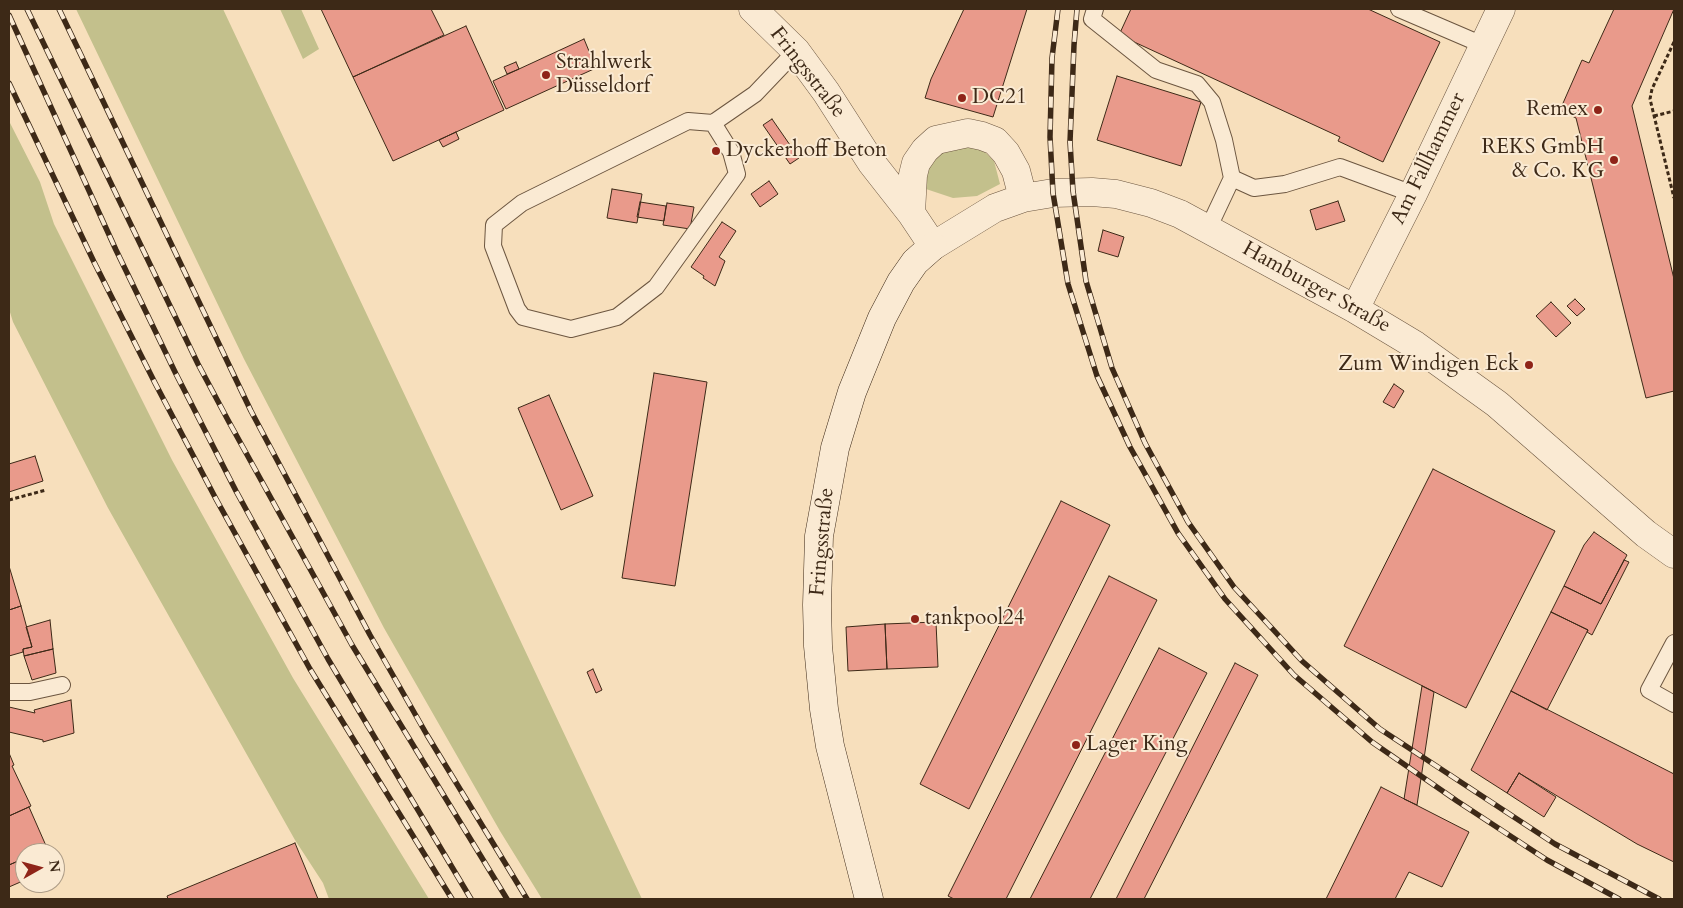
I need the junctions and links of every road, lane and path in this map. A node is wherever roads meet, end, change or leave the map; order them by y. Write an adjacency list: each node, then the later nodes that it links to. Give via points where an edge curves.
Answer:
1 (753, 9): 7 (street, Fringsstraße)
2 (1095, 9): 11 (lane, via 1092,19 1156,70 1197,84 1212,102)
3 (1399, 9): 6 (lane)
4 (1501, 9): 6 (street, Am Fallhammer)
5 (1674, 42): 9 (path, via 1652,89 1650,99)
6 (1484, 45): 12 (street, Am Fallhammer)
7 (796, 52): 10 (lane, via 755,94); 15 (street, Fringsstraße, via 871,162)
8 (1674, 111): 9 (path)
9 (1654, 116): 14 (path)
10 (713, 123): 10 (lane, via 731,152 737,174 656,287 617,317 571,329 523,317 493,246 494,225 522,203 688,120)
11 (1232, 178): 12 (lane, via 1254,188 1285,184 1340,167); 16 (lane)
12 (1413, 194): 18 (street, Am Fallhammer)
13 (1023, 198): 15 (street, via 1016,171 1006,153 995,141 968,133 936,140 925,150 912,176); 16 (street, Hamburger Straße, via 1073,192 1116,194 1180,214); 17 (street, Hamburger Straße, via 995,208)
14 (1674, 198)
15 (911, 213): 17 (street, Fringsstraße)
16 (1208, 229): 18 (street, Hamburger Straße)
17 (933, 246): 26 (street, Fringsstraße, via 915,262 901,282 882,318 852,392 835,448 819,536 817,621 824,709 830,746)
18 (1355, 309): 21 (street, Hamburger Straße, via 1415,345 1497,404 1646,534)
19 (46, 490): 20 (path)
20 (9, 500)
21 (1674, 554)
22 (1674, 643): 25 (lane, via 1648,690)
23 (62, 685): 24 (lane, via 30,692)
24 (9, 692)
25 (1674, 704)
26 (869, 899)

